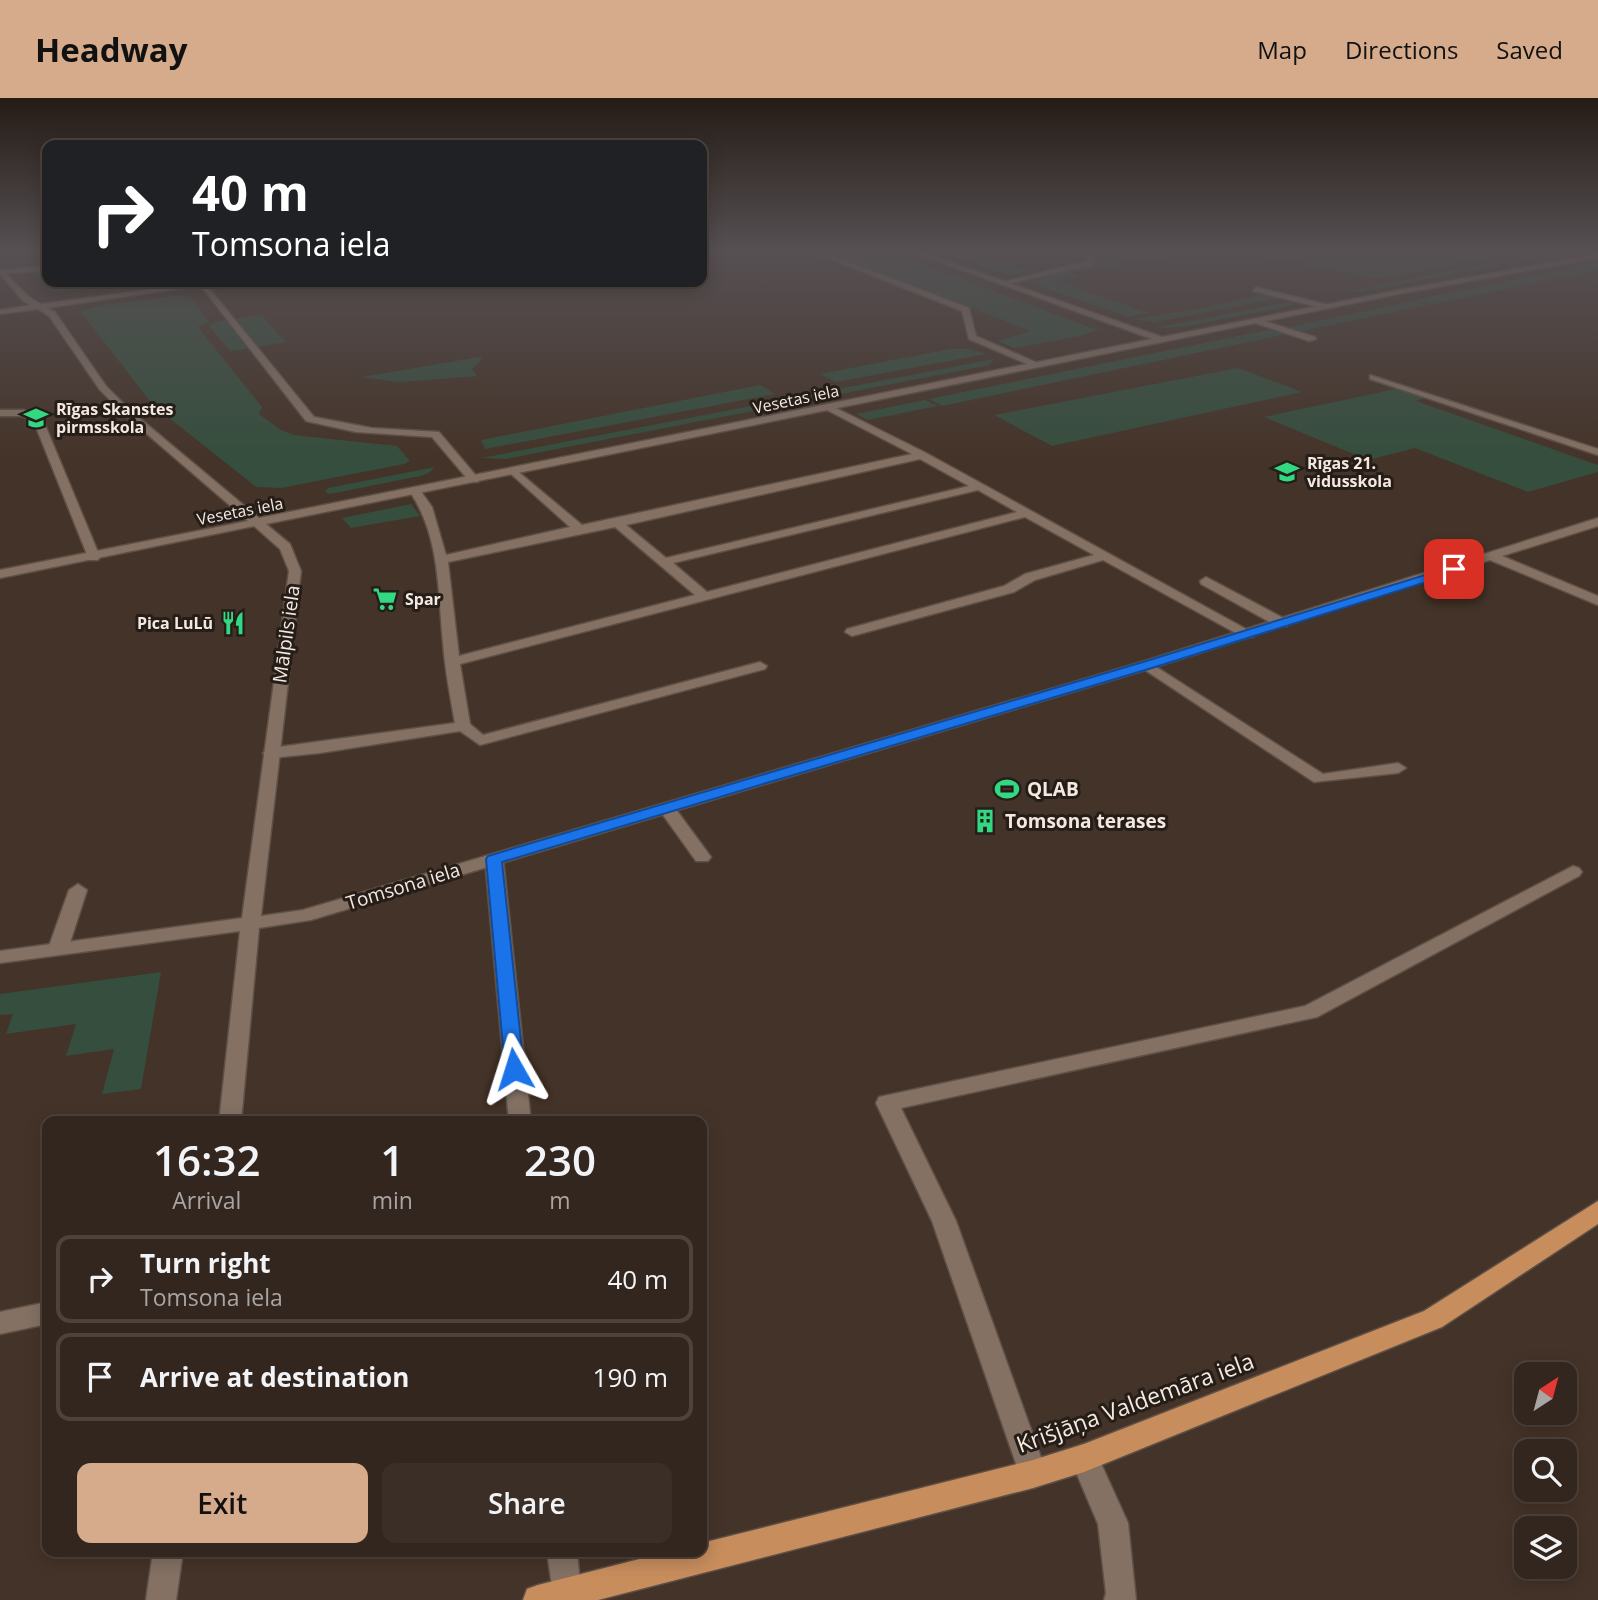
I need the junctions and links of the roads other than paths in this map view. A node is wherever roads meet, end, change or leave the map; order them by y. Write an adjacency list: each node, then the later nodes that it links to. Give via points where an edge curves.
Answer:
1 (57, 321): 21 (street, Mālpils iela, via 103,388)
2 (231, 321): 15 (street, via 310,419 435,435)
3 (968, 321): 8 (street, via 972,337)
4 (1109, 321): 7 (street)
5 (1258, 321): 6 (street); 7 (street, Vesetas iela)
6 (1312, 339)
7 (1162, 340): 8 (street, Vesetas iela)
8 (1035, 364): 10 (street, Vesetas iela)
9 (1373, 377): 12 (street)
10 (830, 408): 13 (street); 14 (street, Vesetas iela)
11 (0, 413): 24 (street, via 24,413 38,419)
12 (1598, 452)
13 (922, 455): 16 (street); 19 (street)
14 (515, 472): 15 (street, Vesetas iela); 22 (street)
15 (474, 480): 17 (street, Vesetas iela)
16 (978, 487): 18 (street); 27 (street)
17 (416, 492): 21 (street, Vesetas iela); 26 (street, via 432,519)
18 (1026, 513): 23 (street); 30 (street)
19 (617, 523): 22 (street); 27 (street)
20 (1598, 523): 25 (street, Tomsona iela)
21 (257, 524): 24 (street, Vesetas iela); 39 (street, Mālpils iela, via 286,547 295,571)
22 (579, 529): 26 (street)
23 (1103, 556): 33 (street, via 1030,577 1009,589); 34 (street)
24 (94, 557): 28 (street, Vesetas iela)
25 (1493, 557): 31 (street); 32 (street, Tomsona iela)
26 (440, 560): 35 (street)
27 (663, 562): 30 (street)
28 (0, 574)
29 (1206, 581): 32 (street)
30 (706, 597): 35 (street)
31 (1598, 601)
32 (1282, 623): 34 (street, Tomsona iela)
33 (852, 632)
34 (1248, 634): 36 (street, Tomsona iela)
35 (452, 662): 38 (street)
36 (1147, 665): 40 (street, via 1320,779); 41 (street, Tomsona iela)
37 (760, 666): 38 (street, via 480,740)
38 (463, 726): 39 (street)
39 (271, 752): 46 (street, Mālpils iela)
40 (1398, 768)
41 (666, 808): 42 (street); 43 (street, Tomsona iela)
42 (702, 857)
43 (494, 859): 46 (street, Tomsona iela, via 304,916); 50 (street)
44 (1573, 872): 55 (street, via 1310,1012 887,1103 944,1221)
45 (78, 890): 47 (street)
46 (251, 923): 47 (street, Tomsona iela); 49 (street, Mālpils iela)
47 (58, 950): 48 (street, Tomsona iela)
48 (0, 957)
49 (231, 1116)
50 (519, 1116)
51 (1598, 1211): 54 (main road, Krišjāņa Valdemāra iela, via 1433,1319)
52 (42, 1314): 53 (street)
53 (0, 1323)
54 (1084, 1458): 55 (main road, Krišjāņa Valdemāra iela); 60 (street, via 1113,1523)
55 (1032, 1474): 58 (main road, Krišjāņa Valdemāra iela)
56 (166, 1557): 59 (street)
57 (561, 1557): 58 (street)
58 (552, 1597)
59 (161, 1600)
60 (1119, 1600)

